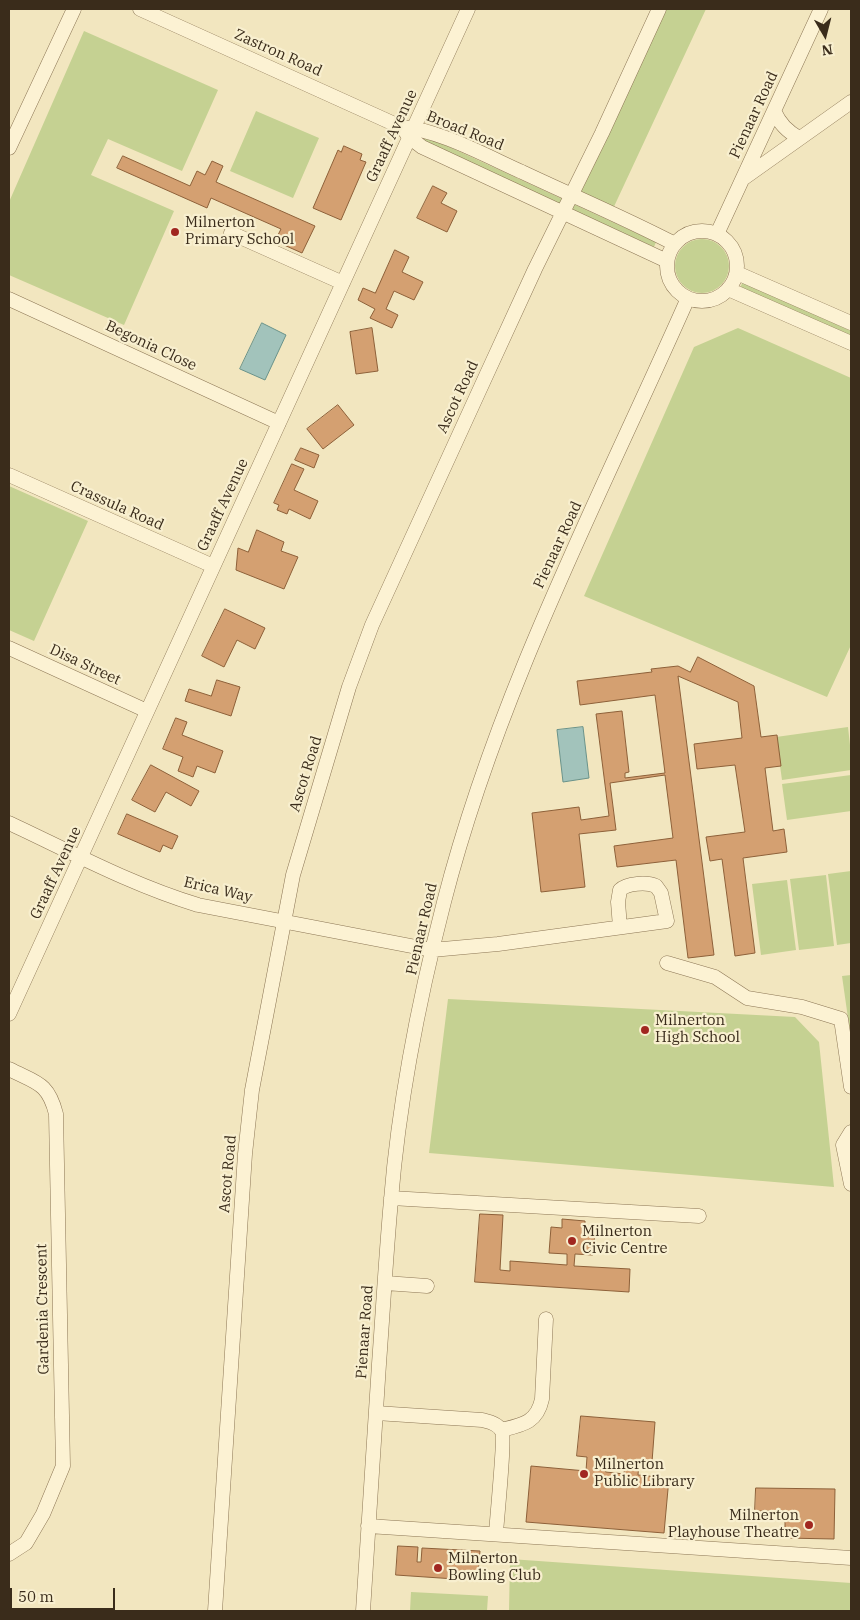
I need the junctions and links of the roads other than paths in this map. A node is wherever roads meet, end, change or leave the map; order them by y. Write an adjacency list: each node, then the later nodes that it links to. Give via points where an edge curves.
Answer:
1 (74, 9): 8 (street)
2 (140, 9): 9 (street, Zastron Road)
3 (468, 9): 9 (street, Graaff Avenue)
4 (659, 9): 13 (street, Ascot Road)
5 (821, 9): 7 (street, Pienaar Road)
6 (851, 102): 10 (street)
7 (774, 111): 10 (street, via 780,124); 12 (street, Pienaar Road)
8 (13, 124): 11 (street)
9 (408, 131): 13 (street, Broad Road, via 473,150); 14 (street, Broad Road, via 422,147); 20 (street, Graaff Avenue)
10 (799, 138): 12 (street)
11 (9, 148)
12 (743, 179): 16 (street, Pienaar Road)
13 (572, 195): 14 (street, Ascot Road); 17 (street, Broad Road)
14 (563, 213): 18 (street, Broad Road); 33 (street, Ascot Road, via 372,625 349,687 308,821)
15 (231, 233): 20 (street)
16 (717, 234): 17 (street, via 694,232); 19 (street, via 734,251)
17 (675, 244): 18 (street)
18 (667, 261): 22 (street, via 672,284)
19 (736, 273): 21 (street); 24 (street)
20 (343, 283): 26 (street, Graaff Avenue)
21 (728, 289): 22 (street, via 710,300); 25 (street)
22 (688, 298): 35 (street, Pienaar Road, via 548,605 497,733 458,853)
23 (9, 299): 26 (street, Begonia Close)
24 (851, 323)
25 (851, 344)
26 (279, 423): 28 (street, Graaff Avenue)
27 (9, 475): 28 (street, Crassula Road)
28 (213, 566): 30 (street, Graaff Avenue)
29 (9, 648): 30 (street, Disa Street)
30 (147, 711): 32 (street, Graaff Avenue)
31 (9, 823): 32 (street, Erica Way)
32 (82, 857): 33 (street, Erica Way, via 133,881 198,905); 37 (street, Graaff Avenue)
33 (283, 921): 35 (street, Erica Way); 54 (street, Ascot Road, via 252,1090 245,1154)
34 (620, 927): 35 (street, Erica Way)
35 (432, 950): 43 (street, Pienaar Road, via 412,1047)
36 (667, 962): 40 (street, via 715,977 747,998 802,1007 841,1019)
37 (12, 1000): 38 (street, Graaff Avenue)
38 (9, 1014)
39 (9, 1070): 52 (street, Gardenia Crescent, via 44,1087 52,1098 56,1114 63,1466 43,1514 26,1543)
40 (851, 1087)
41 (851, 1132): 42 (street, via 843,1145)
42 (851, 1184)
43 (391, 1198): 44 (street); 45 (street, Pienaar Road)
44 (699, 1216)
45 (385, 1283): 46 (street); 48 (street, Pienaar Road)
46 (427, 1286)
47 (546, 1319): 49 (street, via 540,1410 530,1420)
48 (376, 1413): 49 (street, via 482,1420); 50 (street, Pienaar Road)
49 (501, 1430): 51 (street, via 504,1444)
50 (368, 1526): 51 (street); 55 (street, Pienaar Road)
51 (496, 1533): 53 (street)
52 (9, 1554)
53 (851, 1558)
54 (214, 1611)
55 (363, 1611)

